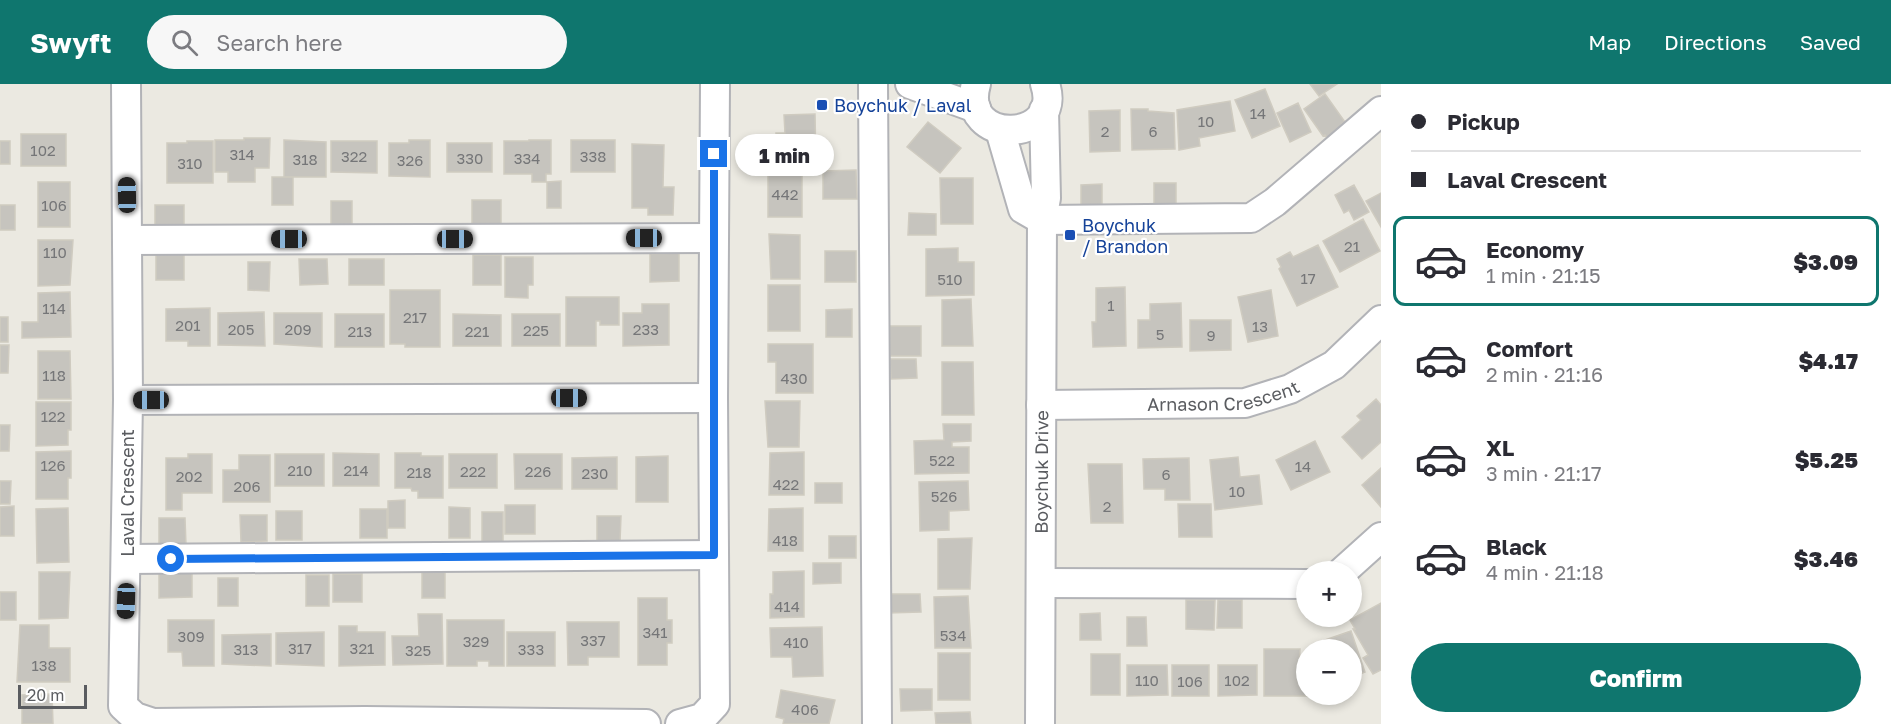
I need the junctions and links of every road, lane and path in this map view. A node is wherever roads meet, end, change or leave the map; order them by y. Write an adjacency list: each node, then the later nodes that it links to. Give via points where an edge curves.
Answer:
1 (126, 84): 11 (street, Laval Crescent)
2 (715, 84): 10 (street)
3 (873, 84): 25 (street)
4 (910, 84): 6 (street)
5 (1046, 91): 8 (street, via 1038,119 1030,126); 9 (street, Boychuk Drive, via 1046,198)
6 (976, 96): 8 (street, via 990,125)
7 (1381, 111): 9 (street, via 1251,218)
8 (1000, 130): 9 (street, via 1023,209)
9 (1042, 220): 15 (street, Boychuk Drive)
10 (714, 238): 11 (street); 13 (street)
11 (128, 240): 14 (street, Laval Crescent)
12 (1381, 320): 15 (street, Arnason Crescent, via 1334,365 1290,389 1245,402)
13 (713, 398): 14 (street); 17 (street)
14 (128, 400): 18 (street, Laval Crescent)
15 (1041, 405): 20 (street, Boychuk Drive)
16 (1381, 537): 19 (street)
17 (714, 555): 18 (street); 24 (street, via 715,704 702,718)
18 (127, 559): 22 (street, Laval Crescent, via 123,706 135,717 153,723)
19 (1354, 561)
20 (1041, 584): 21 (street); 26 (street, Boychuk Drive)
21 (1296, 584)
22 (365, 722): 23 (street, Laval Crescent)
23 (646, 724)
24 (680, 724)
25 (877, 724)
26 (1040, 724)

